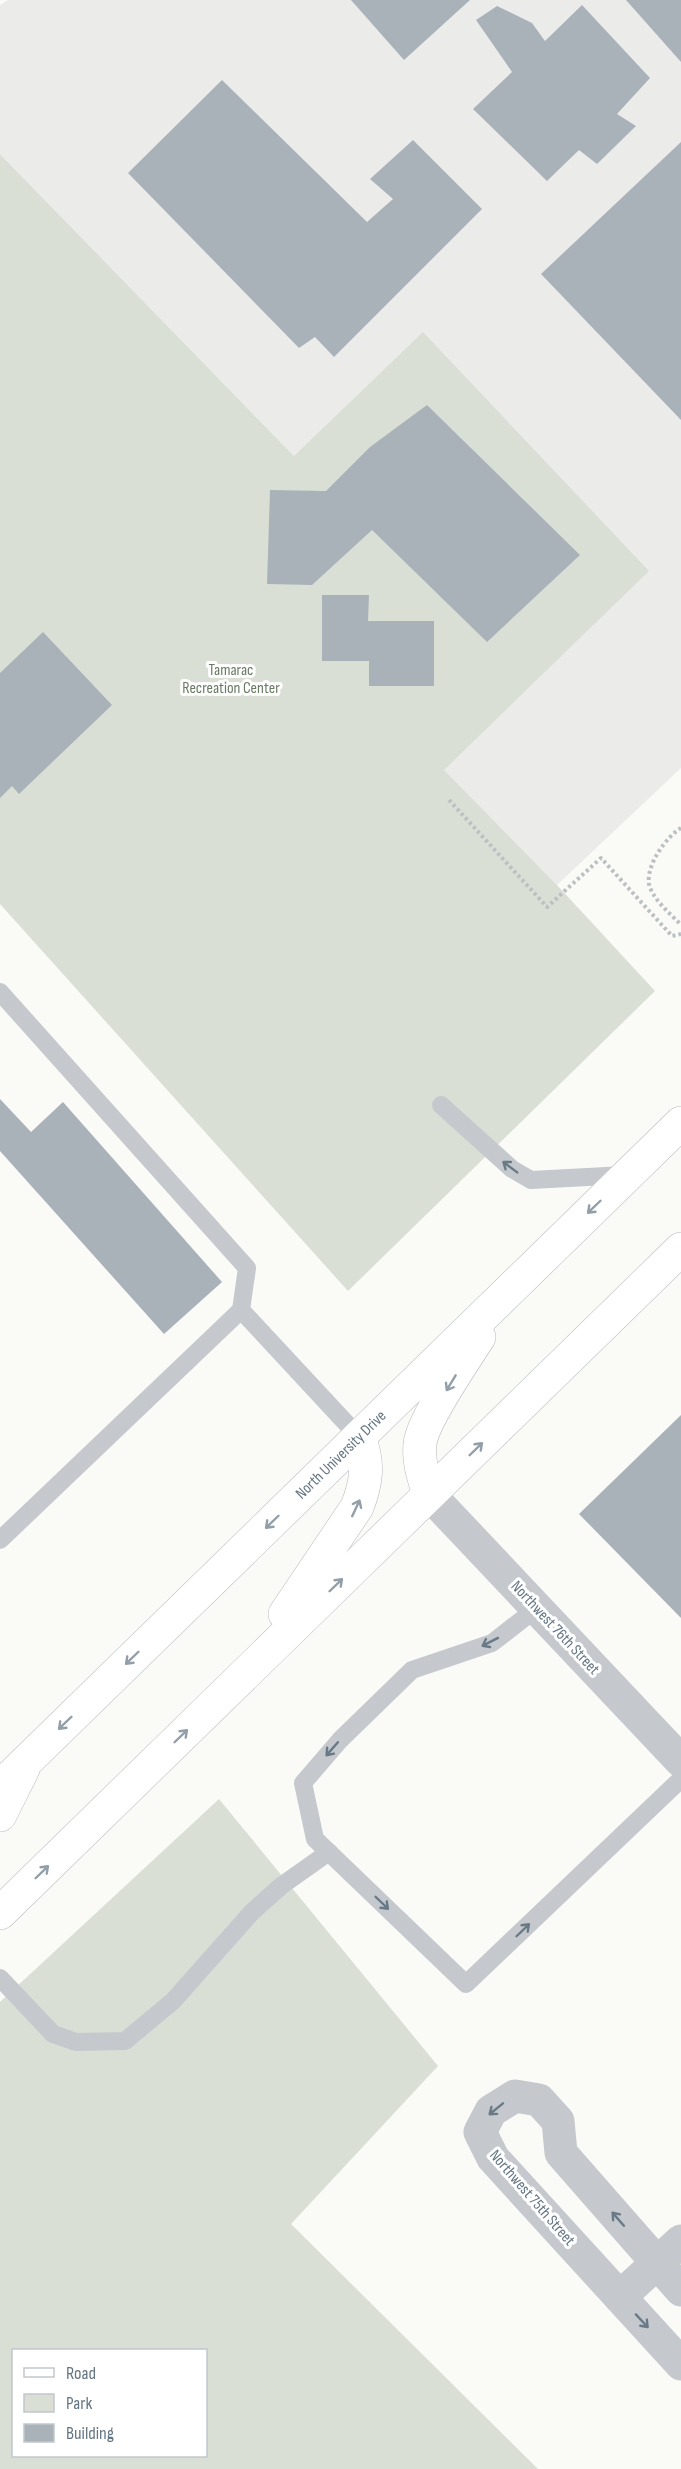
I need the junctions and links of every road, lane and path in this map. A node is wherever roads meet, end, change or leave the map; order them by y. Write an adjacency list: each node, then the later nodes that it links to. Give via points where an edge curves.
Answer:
1 (449, 800): 4 (path, via 547,907 600,858 672,936)
2 (681, 828): 3 (path, via 663,844 649,882 657,900)
3 (681, 925)
4 (681, 934)
5 (0, 992): 11 (lane, via 247,1268)
6 (441, 1105): 8 (lane, one-way to 6, via 531,1180 512,1169)
7 (681, 1123): 8 (main road, North University Drive)
8 (627, 1175): 10 (main road, North University Drive, one-way to 10)
9 (678, 1259): 13 (main road, one-way to 9)
10 (503, 1296): 12 (main road, North University Drive); 13 (main road, one-way to 13, via 420,1442 420,1467)
11 (241, 1310): 12 (lane); 14 (lane)
12 (359, 1437): 16 (main road, one-way to 12, via 354,1514 367,1477); 17 (main road, North University Drive, one-way to 17)
13 (429, 1494): 15 (street, Northwest 76th Street); 16 (main road, one-way to 13)
14 (0, 1540)
15 (537, 1608): 18 (street, Northwest 76th Street); 22 (lane, one-way to 22, via 492,1643 412,1670 340,1740 303,1783 315,1839)
16 (241, 1678): 23 (main road, one-way to 16)
17 (28, 1760): 20 (main road, North University Drive); 21 (main road)
18 (681, 1761)
19 (681, 1779): 22 (lane, one-way to 19, via 466,1984)
20 (0, 1788)
21 (0, 1815)
22 (329, 1852): 24 (lane, via 252,1912 172,2001 125,2041 75,2042 52,2034)
23 (0, 1913)
24 (0, 1978)
25 (681, 2241): 26 (street)
26 (656, 2263): 27 (street, Northwest 75th Street); 28 (street); 28 (street, Northwest 75th Street, one-way to 28, via 561,2153 558,2121 539,2100 515,2096 491,2111 480,2132 493,2158)
27 (681, 2290)
28 (620, 2297): 29 (street, Northwest 75th Street, one-way to 29)
29 (681, 2364)

